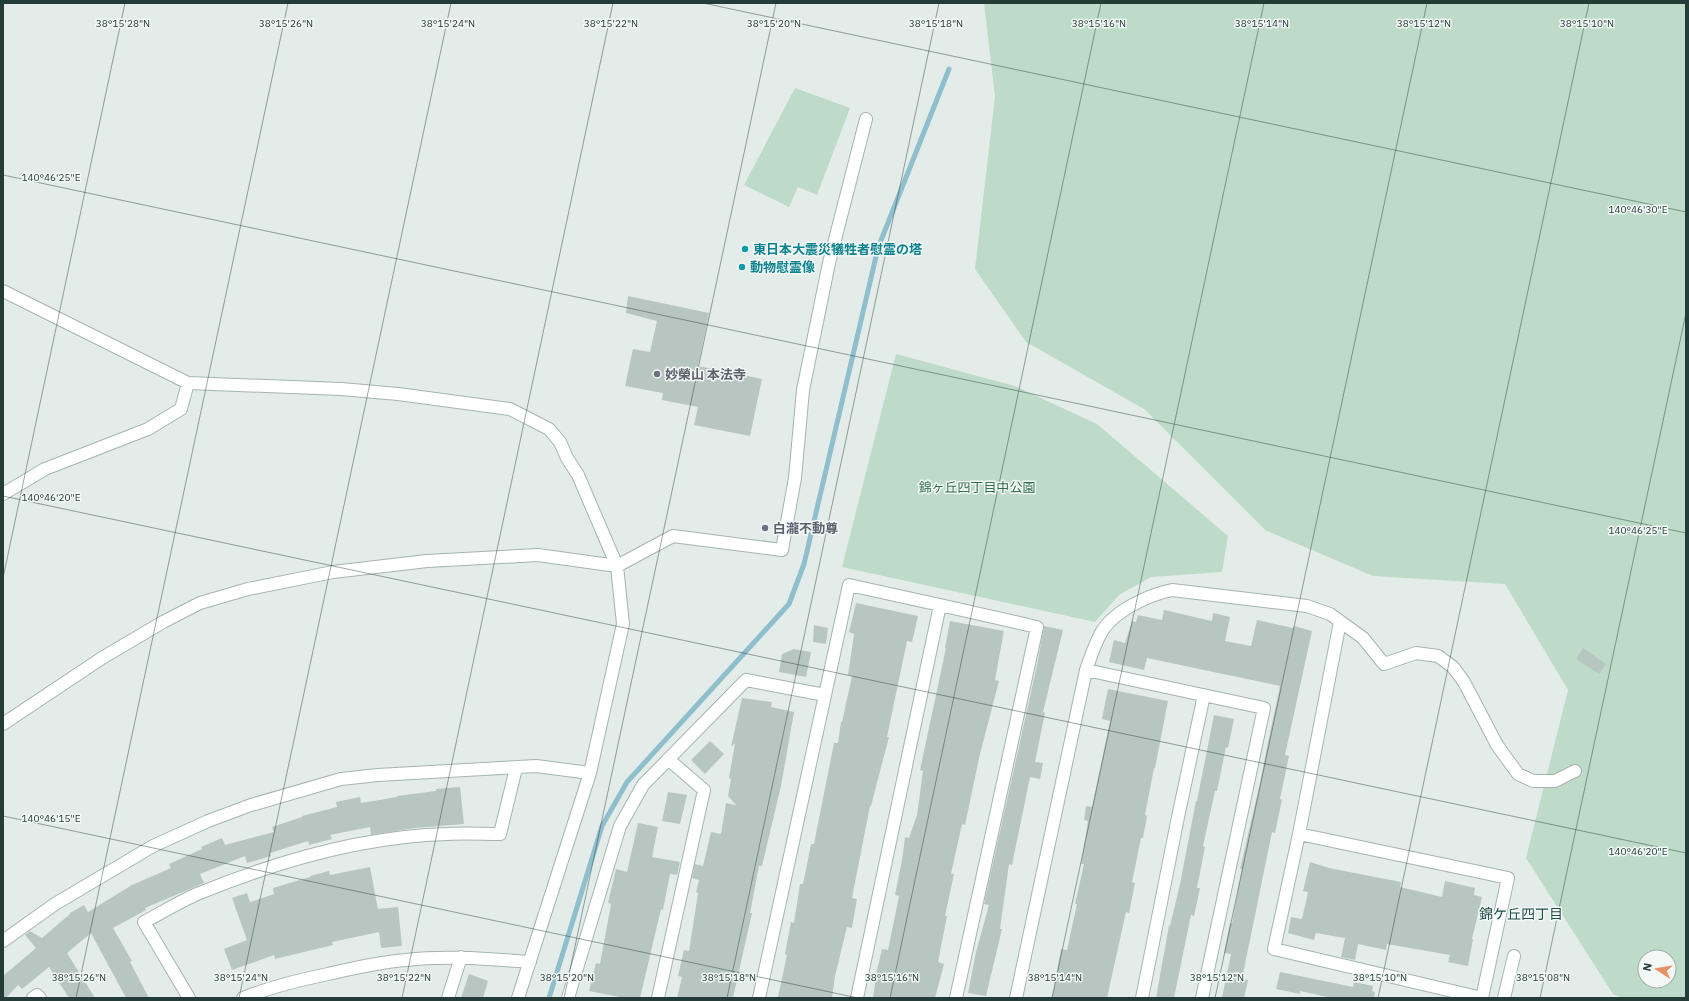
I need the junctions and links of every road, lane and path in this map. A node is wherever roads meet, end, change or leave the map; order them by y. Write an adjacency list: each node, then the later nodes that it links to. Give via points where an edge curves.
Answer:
1 (866, 119): 5 (street, via 829,263 803,390 795,478 782,550 673,536)
2 (3, 291): 3 (street)
3 (188, 383): 4 (street, via 181,409 148,430 45,469); 5 (street, via 341,389 510,409 549,429 560,442 578,475)
4 (5, 491)
5 (617, 566): 11 (street, via 538,555 427,561 333,572 248,589 200,603 163,622 102,658); 15 (street, via 623,624)
6 (940, 605): 9 (street, via 849,585); 30 (street); 31 (street, via 1037,628)
7 (1340, 622): 8 (street, via 1330,614 1307,606 1172,590 1157,593 1113,617 1100,634); 14 (street, via 1363,638 1384,664 1416,653 1438,656 1453,667 1497,746 1518,774 1533,781 1555,781); 16 (street)
8 (1086, 670): 10 (street); 32 (street)
9 (825, 695): 12 (street, via 746,680); 29 (street)
10 (1204, 696): 33 (street); 34 (street, via 1264,708)
11 (3, 724)
12 (668, 759): 27 (street, via 643,785 620,826); 28 (street, via 704,790)
13 (516, 768): 15 (street, via 536,766); 17 (street, via 341,779 251,804 153,846 55,904); 23 (street, via 500,834 447,834 333,849 264,868 196,894 144,922)
14 (1575, 771)
15 (590, 772): 20 (street)
16 (1299, 834): 16 (street, via 1274,949 1482,998 1508,878)
17 (4, 939)
18 (1514, 956): 35 (street)
19 (461, 958): 20 (street); 24 (street, via 379,963 300,980); 25 (street)
20 (530, 962): 26 (street)
21 (33, 998): 22 (street, via 37,995)
22 (40, 998)
23 (189, 998)
24 (243, 998)
25 (448, 998)
26 (518, 998)
27 (568, 998)
28 (658, 998)
29 (759, 998)
30 (857, 998)
31 (956, 998)
32 (1016, 998)
33 (1142, 998)
34 (1202, 998)
35 (1504, 998)

